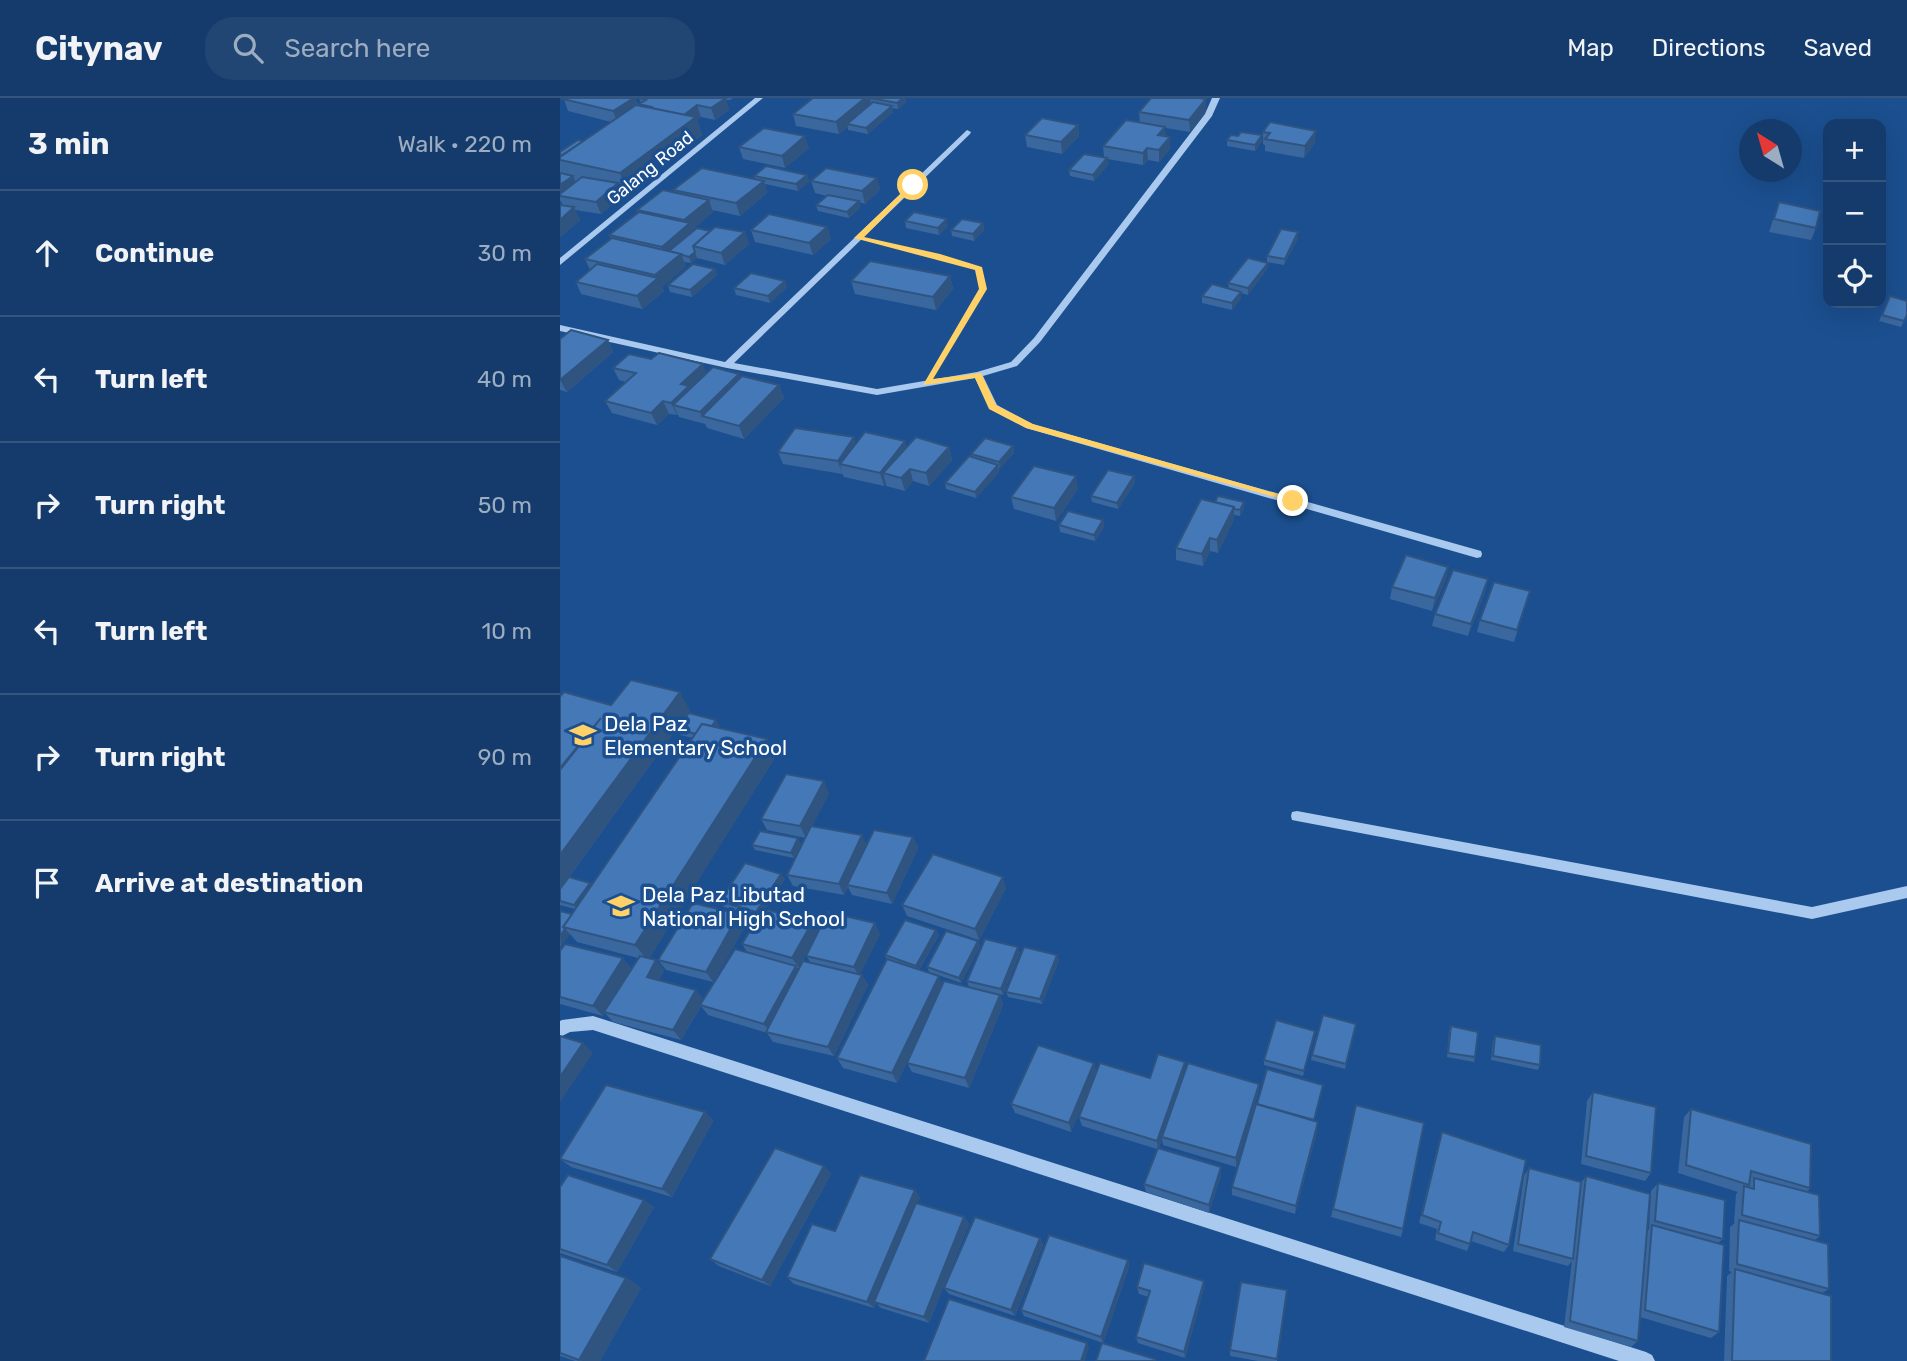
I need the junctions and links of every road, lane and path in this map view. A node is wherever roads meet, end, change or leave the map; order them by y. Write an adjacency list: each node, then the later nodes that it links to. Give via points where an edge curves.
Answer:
1 (759, 98): 5 (street, Galang Road)
2 (1216, 98): 8 (street, via 1209,114 1037,341 1014,364)
3 (967, 132): 4 (street)
4 (858, 238): 7 (street); 9 (path, via 979,268 983,289)
5 (560, 262)
6 (560, 328): 7 (street)
7 (727, 365): 9 (street, via 877,392)
8 (978, 375): 9 (street); 10 (street, via 993,407 1029,426)
9 (926, 383)
10 (1477, 554)
11 (1297, 816): 12 (street, via 1812,913)
12 (1907, 892)
13 (560, 1030): 14 (street, via 566,1025 593,1023)
14 (1646, 1361)

